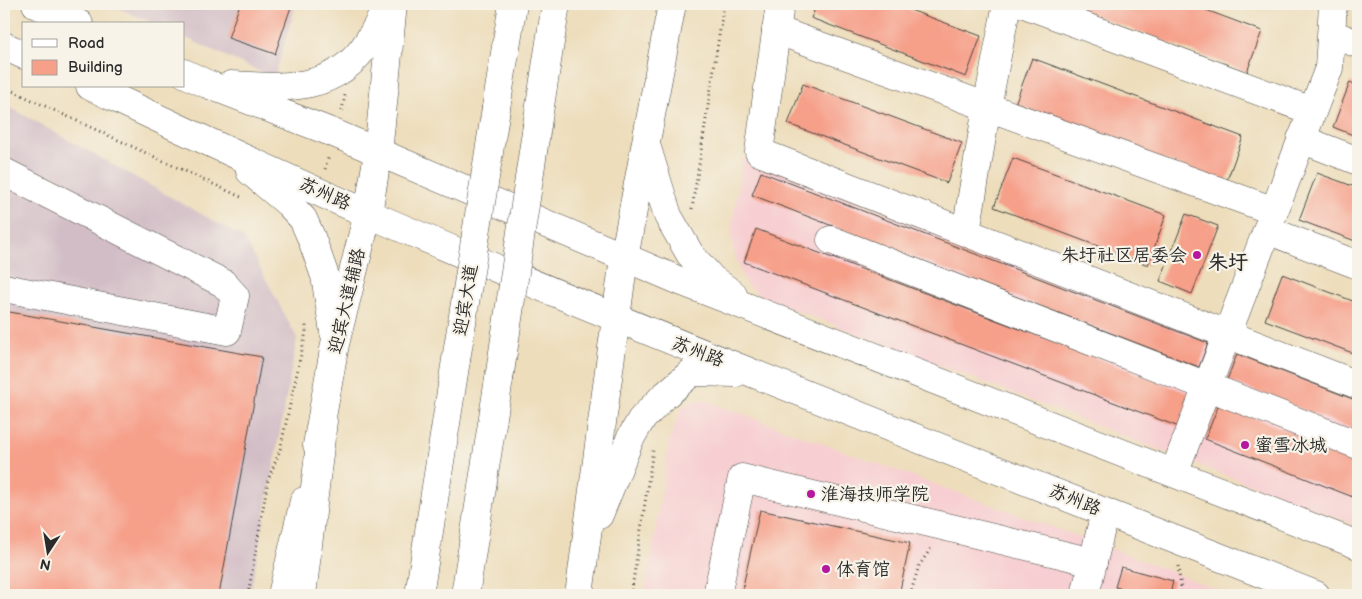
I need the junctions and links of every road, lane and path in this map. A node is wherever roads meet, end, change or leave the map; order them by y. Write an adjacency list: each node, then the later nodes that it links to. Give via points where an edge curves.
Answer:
1 (36, 4): 11 (main road)
2 (386, 4): 17 (main road, via 383,17 364,49 336,75 300,86 267,87)
3 (393, 4): 25 (main road, 迎宾大道辅路)
4 (513, 4): 55 (main road, 迎宾大道, bridge)
5 (556, 4): 56 (main road, bridge)
6 (672, 4): 23 (main road)
7 (780, 4): 12 (main road)
8 (1007, 4): 20 (main road)
9 (1024, 4): 21 (main road)
10 (1331, 4): 13 (main road)
11 (75, 22)
12 (776, 30): 20 (main road); 31 (main road, via 760,152)
13 (1332, 34): 14 (main road); 21 (main road, via 1328,68)
14 (1358, 44)
15 (4, 46): 16 (main road)
16 (22, 54)
17 (195, 78): 25 (main road)
18 (4, 87): 28 (path)
19 (94, 88): 24 (main road, 苏州路)
20 (987, 106): 30 (main road); 31 (main road)
21 (1312, 111): 22 (main road)
22 (1301, 139): 26 (main road); 30 (main road)
23 (646, 142): 33 (main road); 36 (main road, via 668,216 690,254 712,279)
24 (217, 146): 29 (main road, 苏州路); 39 (main road, via 257,176 303,219 325,276)
25 (378, 153): 29 (main road, 迎宾大道辅路); 33 (main road)
26 (1358, 161)
27 (4, 172): 35 (main road, via 223,283 235,296 227,331)
28 (246, 200)
29 (368, 214): 37 (main road, 苏州路); 39 (main road, 迎宾大道辅路)
30 (1270, 220): 34 (main road); 38 (main road)
31 (966, 232): 38 (main road)
32 (831, 240): 42 (main road)
33 (624, 258): 36 (main road); 37 (main road)
34 (1358, 265)
35 (4, 288)
36 (759, 312): 45 (main road)
37 (615, 318): 40 (main road, 苏州路); 49 (main road)
38 (1228, 333): 41 (main road); 42 (main road)
39 (335, 344): 43 (main road, 迎宾大道辅路)
40 (756, 374): 46 (main road, 苏州路); 49 (main road, via 692,372 662,398 641,420 630,439)
41 (1358, 385)
42 (1207, 386): 44 (main road); 45 (main road)
43 (322, 421): 53 (main road, 迎宾大道辅路); 54 (main road)
44 (1358, 445)
45 (1174, 473): 48 (main road)
46 (1105, 512): 50 (main road); 52 (main road, 苏州路)
47 (953, 528): 50 (main road); 58 (main road, via 742,478); 59 (path, via 928,551 919,566)
48 (1358, 545)
49 (585, 552): 57 (main road)
50 (1093, 562): 60 (main road)
51 (1178, 566): 61 (path)
52 (1304, 593)
53 (282, 595)
54 (302, 595)
55 (419, 595)
56 (465, 595)
57 (579, 595)
58 (717, 595)
59 (910, 595)
60 (1085, 595)
61 (1182, 595)

